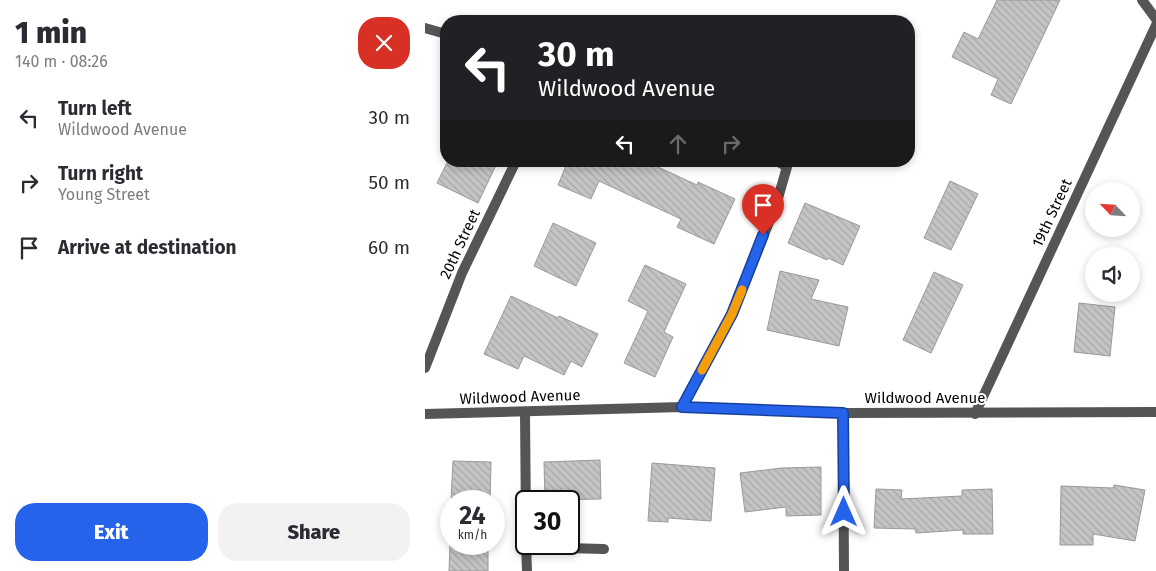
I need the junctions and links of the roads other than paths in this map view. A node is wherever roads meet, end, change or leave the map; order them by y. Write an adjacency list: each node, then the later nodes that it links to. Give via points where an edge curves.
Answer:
1 (1142, 0): 2 (street)
2 (1156, 19)
3 (1156, 25): 14 (street, 19th Street)
4 (425, 28): 5 (street)
5 (440, 32)
6 (512, 167): 8 (street, 20th Street, via 462,273)
7 (787, 167): 9 (street, via 776,205 732,314)
8 (425, 368)
9 (682, 407): 10 (street, Wildwood Avenue); 12 (street, Wildwood Avenue)
10 (525, 412): 13 (street, Wildwood Avenue); 15 (street)
11 (1156, 412): 14 (street, Wildwood Avenue)
12 (843, 413): 14 (street, Wildwood Avenue); 20 (street)
13 (425, 414)
14 (975, 414)
15 (526, 490)
16 (580, 548): 17 (street)
17 (604, 549)
18 (527, 555): 19 (street)
19 (527, 571)
20 (844, 571)

